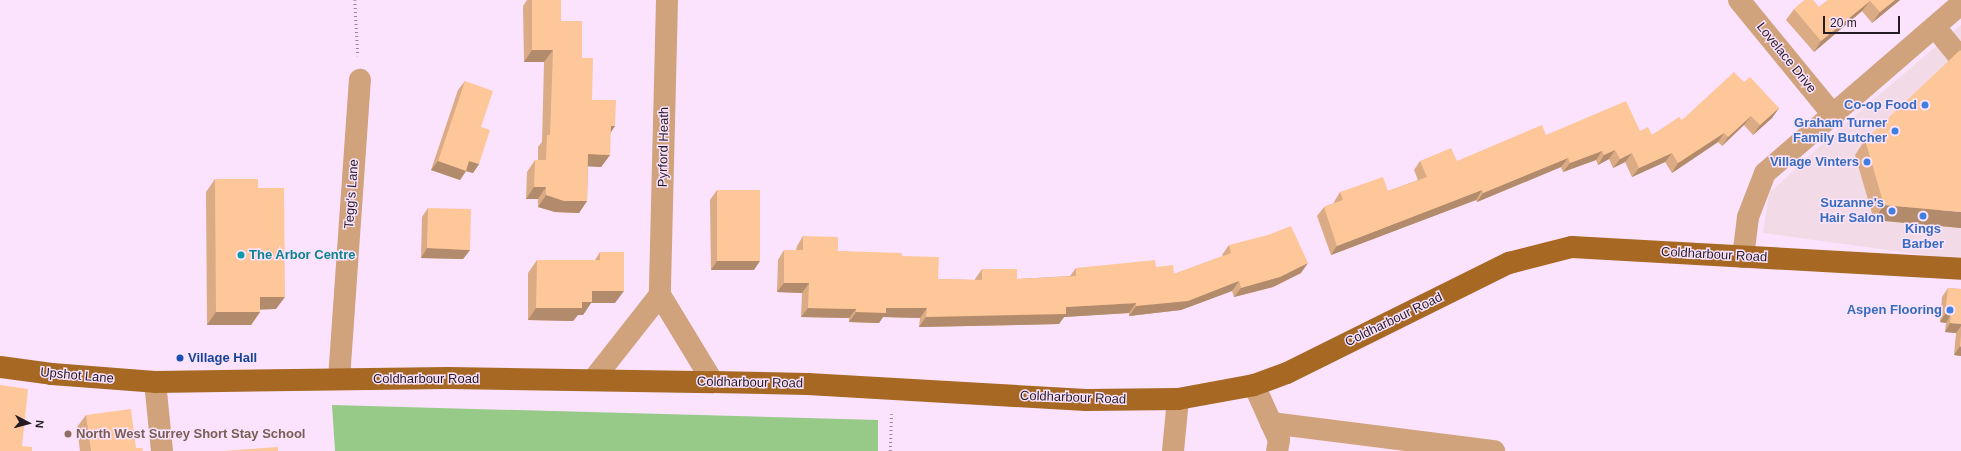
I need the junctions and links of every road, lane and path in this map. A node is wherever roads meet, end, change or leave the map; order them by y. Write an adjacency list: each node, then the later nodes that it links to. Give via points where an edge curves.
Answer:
1 (355, 0): 7 (path)
2 (667, 0): 11 (street, Pyrford Heath)
3 (1739, 0): 8 (street, Lovelace Drive)
4 (1961, 4): 5 (street)
5 (1935, 27): 6 (street); 8 (street)
6 (1961, 58)
7 (360, 80): 13 (street, Tegg's Lane)
8 (1834, 116): 9 (street, via 1765,173 1748,217)
9 (1744, 257): 10 (main road, Coldharbour Road); 17 (main road, Coldharbour Road, via 1572,247 1509,263 1287,372)
10 (1961, 269)
11 (660, 295): 14 (street); 16 (street)
12 (0, 367): 15 (main road, Upshot Lane)
13 (339, 379): 14 (main road, Coldharbour Road); 15 (main road, Coldharbour Road)
14 (593, 380): 16 (main road, Coldharbour Road)
15 (154, 382): 21 (street)
16 (713, 382): 18 (main road, Coldharbour Road, via 808,384 1086,400)
17 (1254, 385): 18 (main road, Coldharbour Road); 20 (street)
18 (1178, 400): 23 (street)
19 (891, 411): 22 (path)
20 (1271, 423): 24 (street, via 1279,440); 25 (street)
21 (162, 451)
22 (890, 451)
23 (1173, 451)
24 (1277, 451)
25 (1494, 451)

